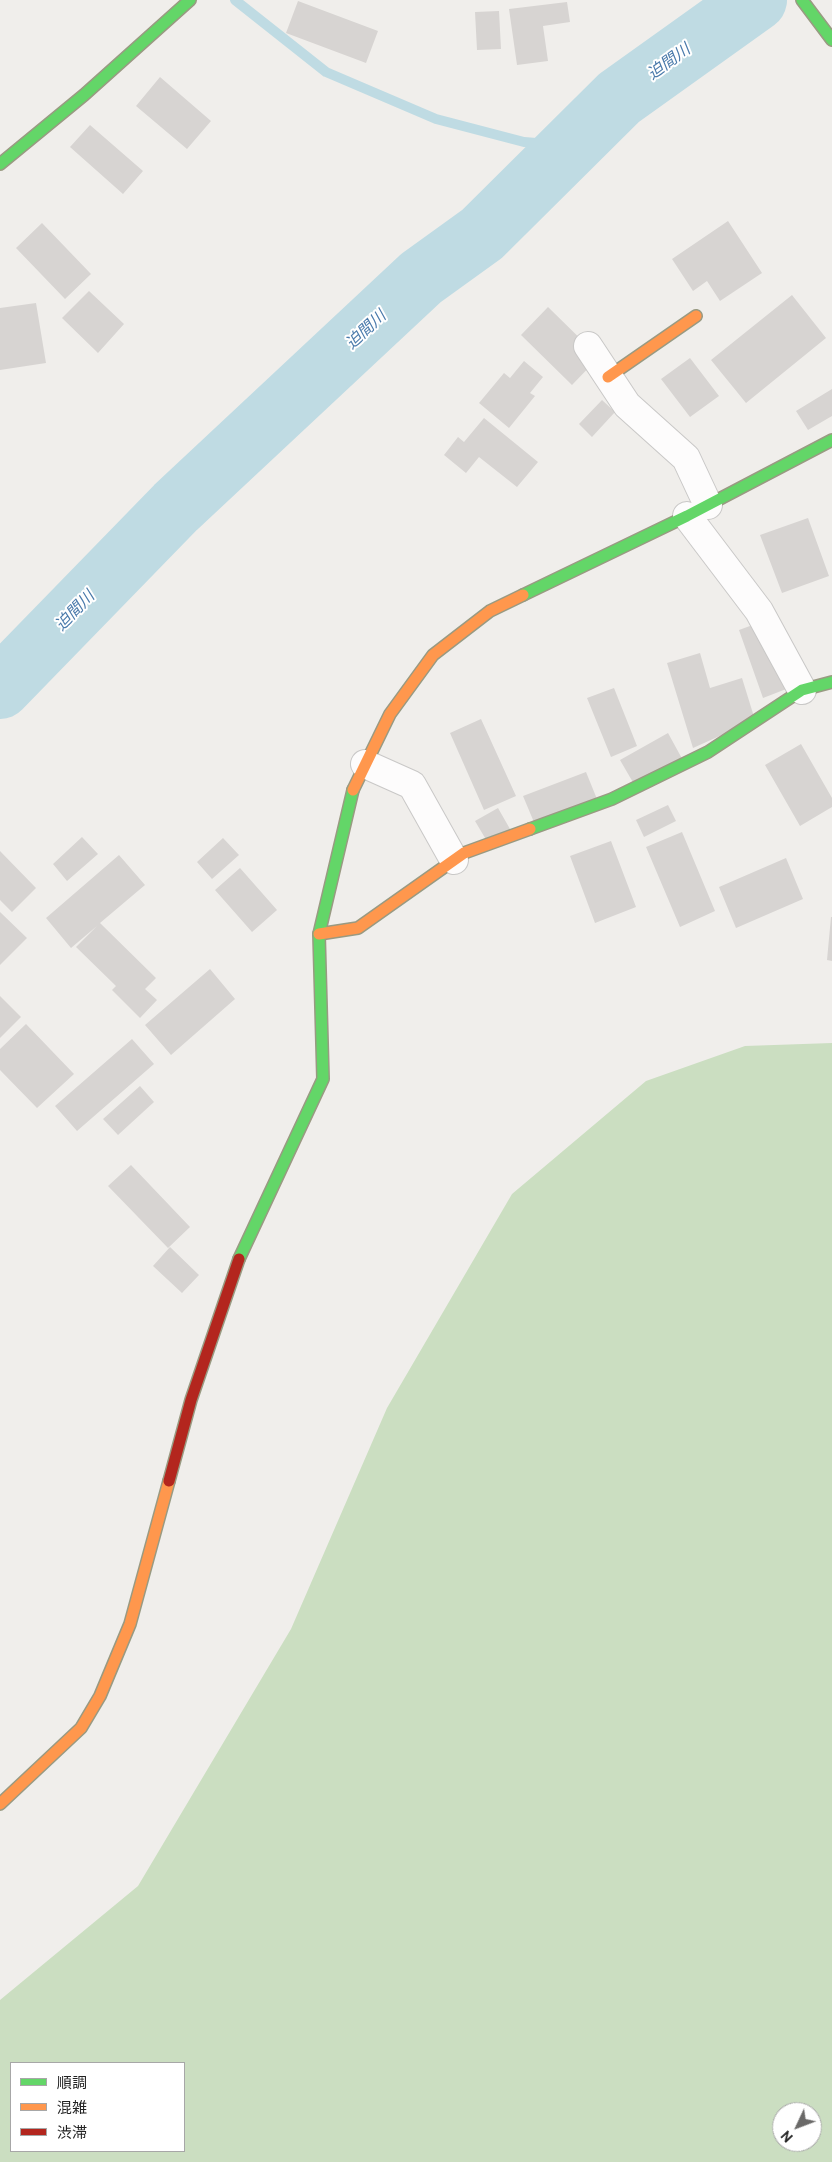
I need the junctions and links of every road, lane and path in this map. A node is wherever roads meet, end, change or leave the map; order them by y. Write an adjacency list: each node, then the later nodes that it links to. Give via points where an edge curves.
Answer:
1 (190, 0): 4 (street, via 84,95)
2 (802, 0): 3 (street)
3 (832, 40)
4 (0, 164)
5 (696, 316): 7 (street)
6 (588, 346): 7 (street)
7 (608, 377): 9 (street, via 627,405 686,458)
8 (832, 440): 9 (street)
9 (698, 511): 11 (street, via 759,611); 12 (street, via 490,611 433,655 390,714)
10 (832, 682): 11 (street)
11 (802, 690): 13 (street, via 708,752 612,799 464,853)
12 (365, 764): 13 (street, via 412,785); 14 (street, via 354,785)
13 (454, 860): 14 (street, via 358,928)
14 (319, 934): 15 (street, via 323,1079 239,1258 191,1400 130,1624 100,1696 80,1728)
15 (0, 1804)

